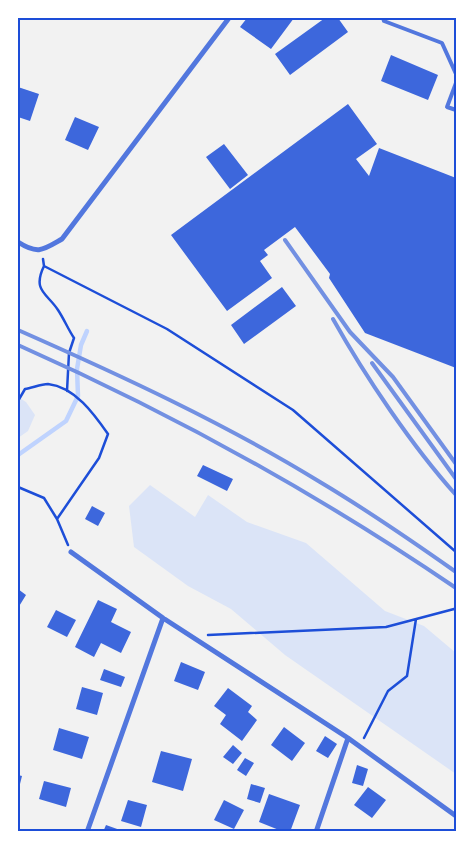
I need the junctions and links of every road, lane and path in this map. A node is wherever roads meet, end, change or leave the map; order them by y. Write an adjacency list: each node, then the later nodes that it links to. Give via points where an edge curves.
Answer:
1 (229, 18): 7 (street, via 62,239)
2 (383, 18): 3 (lane, via 442,43)
3 (456, 74)
4 (456, 83): 5 (lane, via 447,107)
5 (456, 110)
6 (18, 242): 7 (street, via 30,250)
7 (42, 250): 8 (path)
8 (44, 266): 9 (path, via 39,277 42,293 57,309 74,338 69,353); 14 (path, via 167,329 293,410)
9 (67, 391): 10 (path, via 48,384 25,389); 12 (path, via 90,409 108,434 99,458)
10 (18, 401)
11 (18, 487): 12 (path, via 44,498)
12 (57, 519): 13 (path)
13 (71, 552): 16 (street)
14 (456, 552)
15 (456, 609): 17 (path)
16 (163, 618): 18 (street); 22 (street)
17 (416, 619): 18 (path, via 386,627); 20 (path, via 407,676 388,691)
18 (191, 636): 19 (street)
19 (348, 738): 20 (street); 23 (street)
20 (360, 746): 21 (street)
21 (456, 816)
22 (87, 832)
23 (316, 832)

